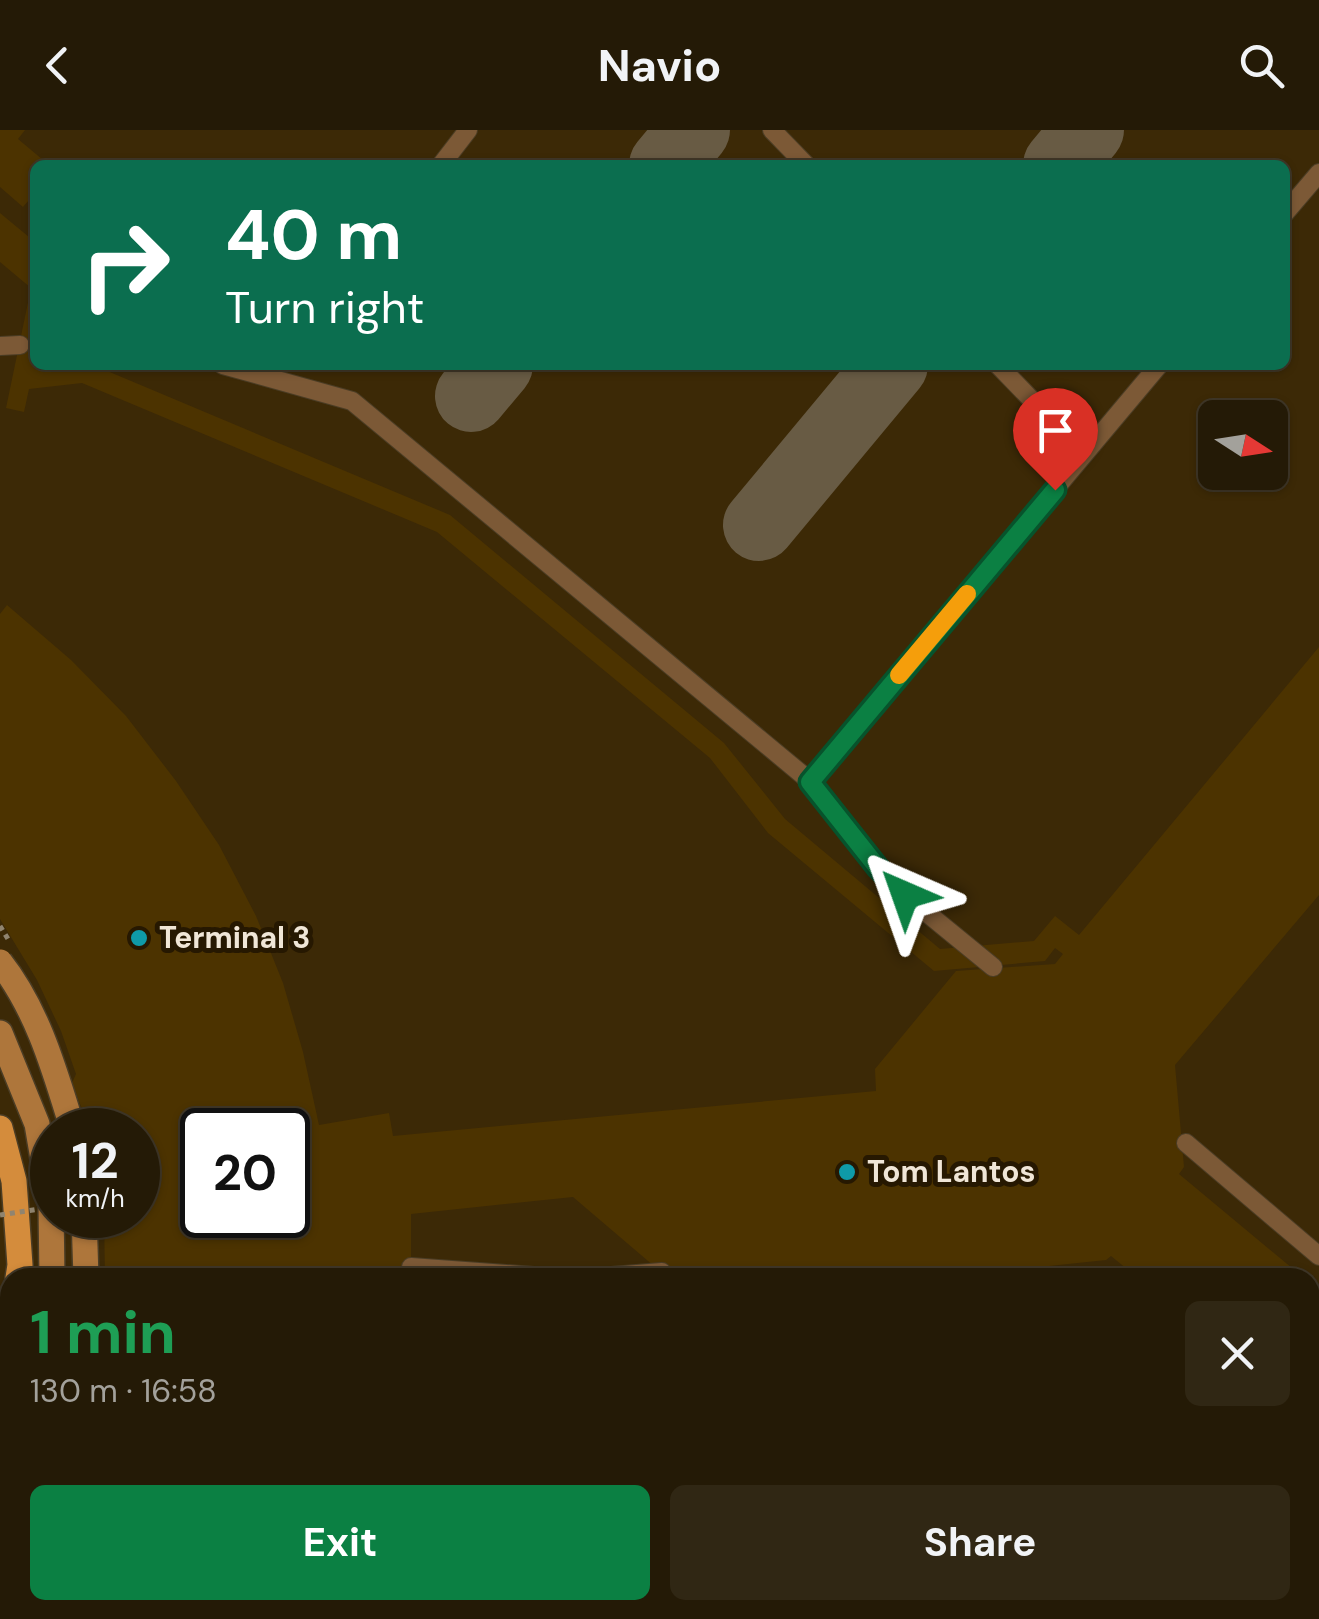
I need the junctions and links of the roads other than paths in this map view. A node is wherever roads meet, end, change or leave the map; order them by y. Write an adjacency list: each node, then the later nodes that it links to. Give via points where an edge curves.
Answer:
1 (468, 130): 3 (lane)
2 (772, 130): 4 (lane)
3 (445, 160)
4 (801, 160)
5 (1319, 172): 6 (lane)
6 (1290, 208)
7 (20, 345): 8 (lane)
8 (0, 346)
9 (1003, 370): 12 (lane)
10 (1155, 370): 12 (lane)
11 (282, 372): 13 (lane, via 352,401)
12 (1084, 454): 13 (lane)
13 (810, 782): 15 (lane, via 878,868)
14 (0, 962): 17 (main road, bridge, via 42,1037)
15 (992, 967)
16 (0, 1033): 23 (main road, via 37,1124 51,1206)
17 (65, 1108)
18 (0, 1128): 22 (main road, via 14,1181)
19 (1186, 1143): 21 (lane)
20 (85, 1238): 24 (main road, bridge)
21 (1319, 1256)
22 (20, 1268)
23 (52, 1268)
24 (86, 1268)

